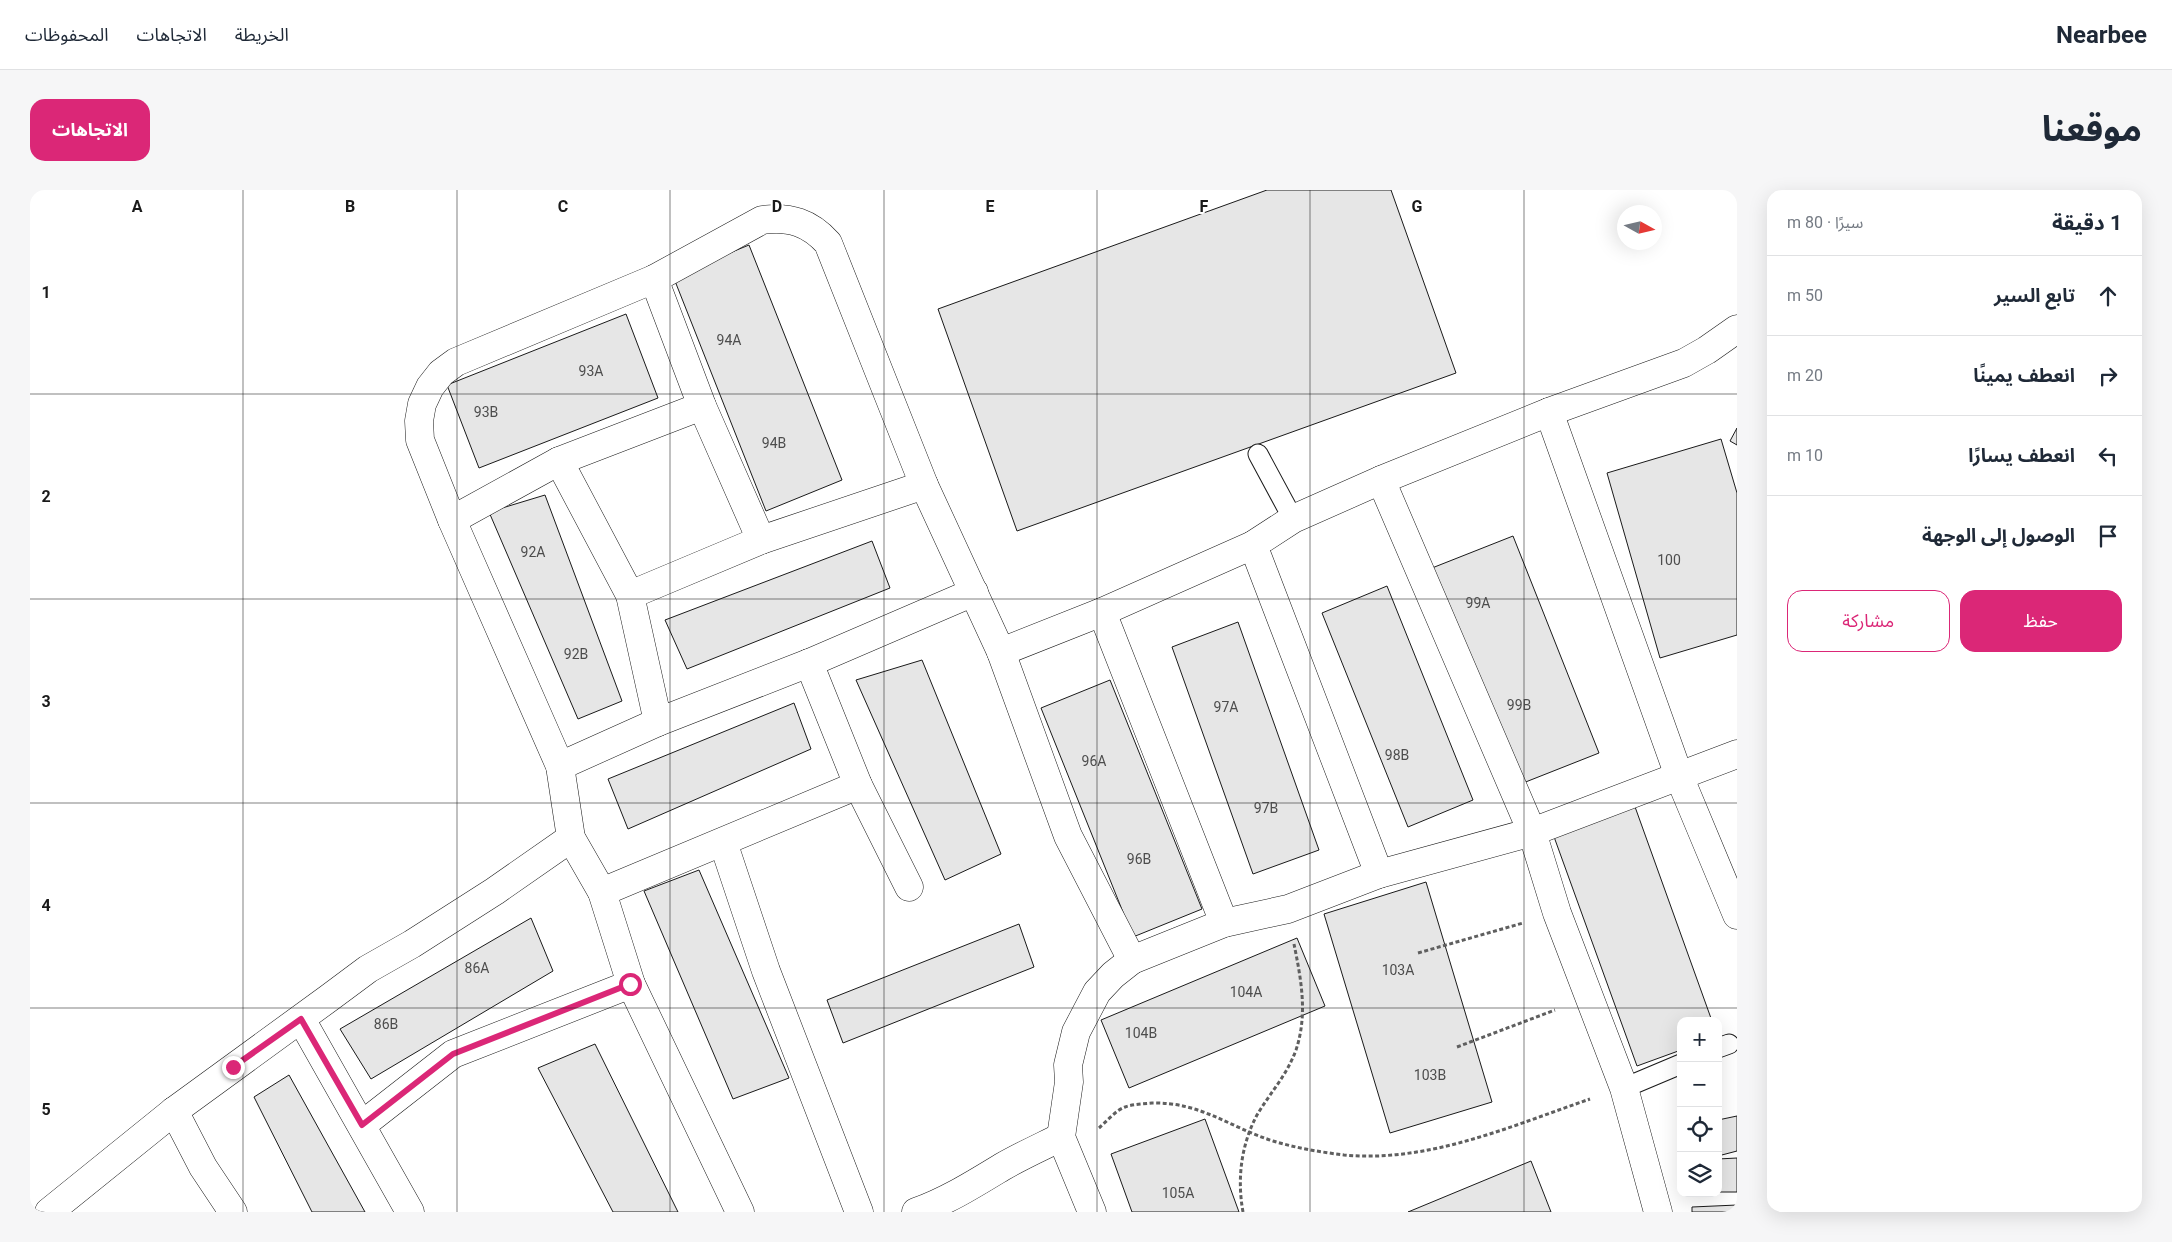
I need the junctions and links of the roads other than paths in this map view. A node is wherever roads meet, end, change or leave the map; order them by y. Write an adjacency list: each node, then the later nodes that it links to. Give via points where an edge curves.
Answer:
1 (654, 279): 3 (street); 8 (street, via 762,220 787,219 810,226 828,243); 10 (street, via 456,362 441,373 422,404 420,440)
2 (1737, 329): 4 (street, via 1684,363)
3 (702, 406): 6 (street); 11 (street)
4 (1549, 412): 7 (street); 21 (street)
5 (1258, 454): 9 (lane)
6 (559, 461): 10 (street); 14 (street)
7 (1381, 480): 9 (street); 23 (street)
8 (924, 486): 11 (street); 13 (street)
9 (1293, 519): 12 (street)
10 (452, 520): 20 (street)
11 (761, 540): 14 (street)
12 (1253, 545): 15 (street); 26 (street)
13 (974, 592): 16 (street); 17 (street)
14 (630, 596): 18 (street)
15 (1102, 612): 16 (street); 30 (street)
16 (1001, 652): 31 (street, via 1068,836)
17 (809, 663): 18 (street); 22 (street)
18 (658, 722): 20 (street)
19 (1737, 754): 21 (street)
20 (560, 766): 24 (street)
21 (1680, 776): 23 (street); 29 (street)
22 (858, 785): 25 (street); 27 (street)
23 (1532, 832): 26 (street); 35 (street, via 1558,913)
24 (571, 838): 28 (street); 33 (street, via 412,944 368,969)
25 (723, 842): 28 (street); 43 (street, via 766,971)
26 (1379, 874): 30 (street, via 1288,909)
27 (909, 887)
28 (602, 892): 32 (street)
29 (1737, 915)
30 (1224, 923): 31 (street)
31 (1132, 960): 38 (street, via 1097,992 1076,1032 1068,1065)
32 (630, 984): 37 (street, via 453,1054); 42 (street)
33 (301, 1019): 36 (street); 37 (street)
34 (1677, 1066): 35 (lane)
35 (1624, 1088): 46 (street)
36 (174, 1111): 39 (street); 40 (street, via 203,1167)
37 (362, 1125): 41 (street)
38 (1065, 1146): 44 (street, via 1004,1166 975,1184); 45 (street)
39 (49, 1212)
40 (233, 1212)
41 (410, 1212)
42 (740, 1212)
43 (859, 1212)
44 (916, 1212)
45 (1092, 1212)
46 (1658, 1212)

